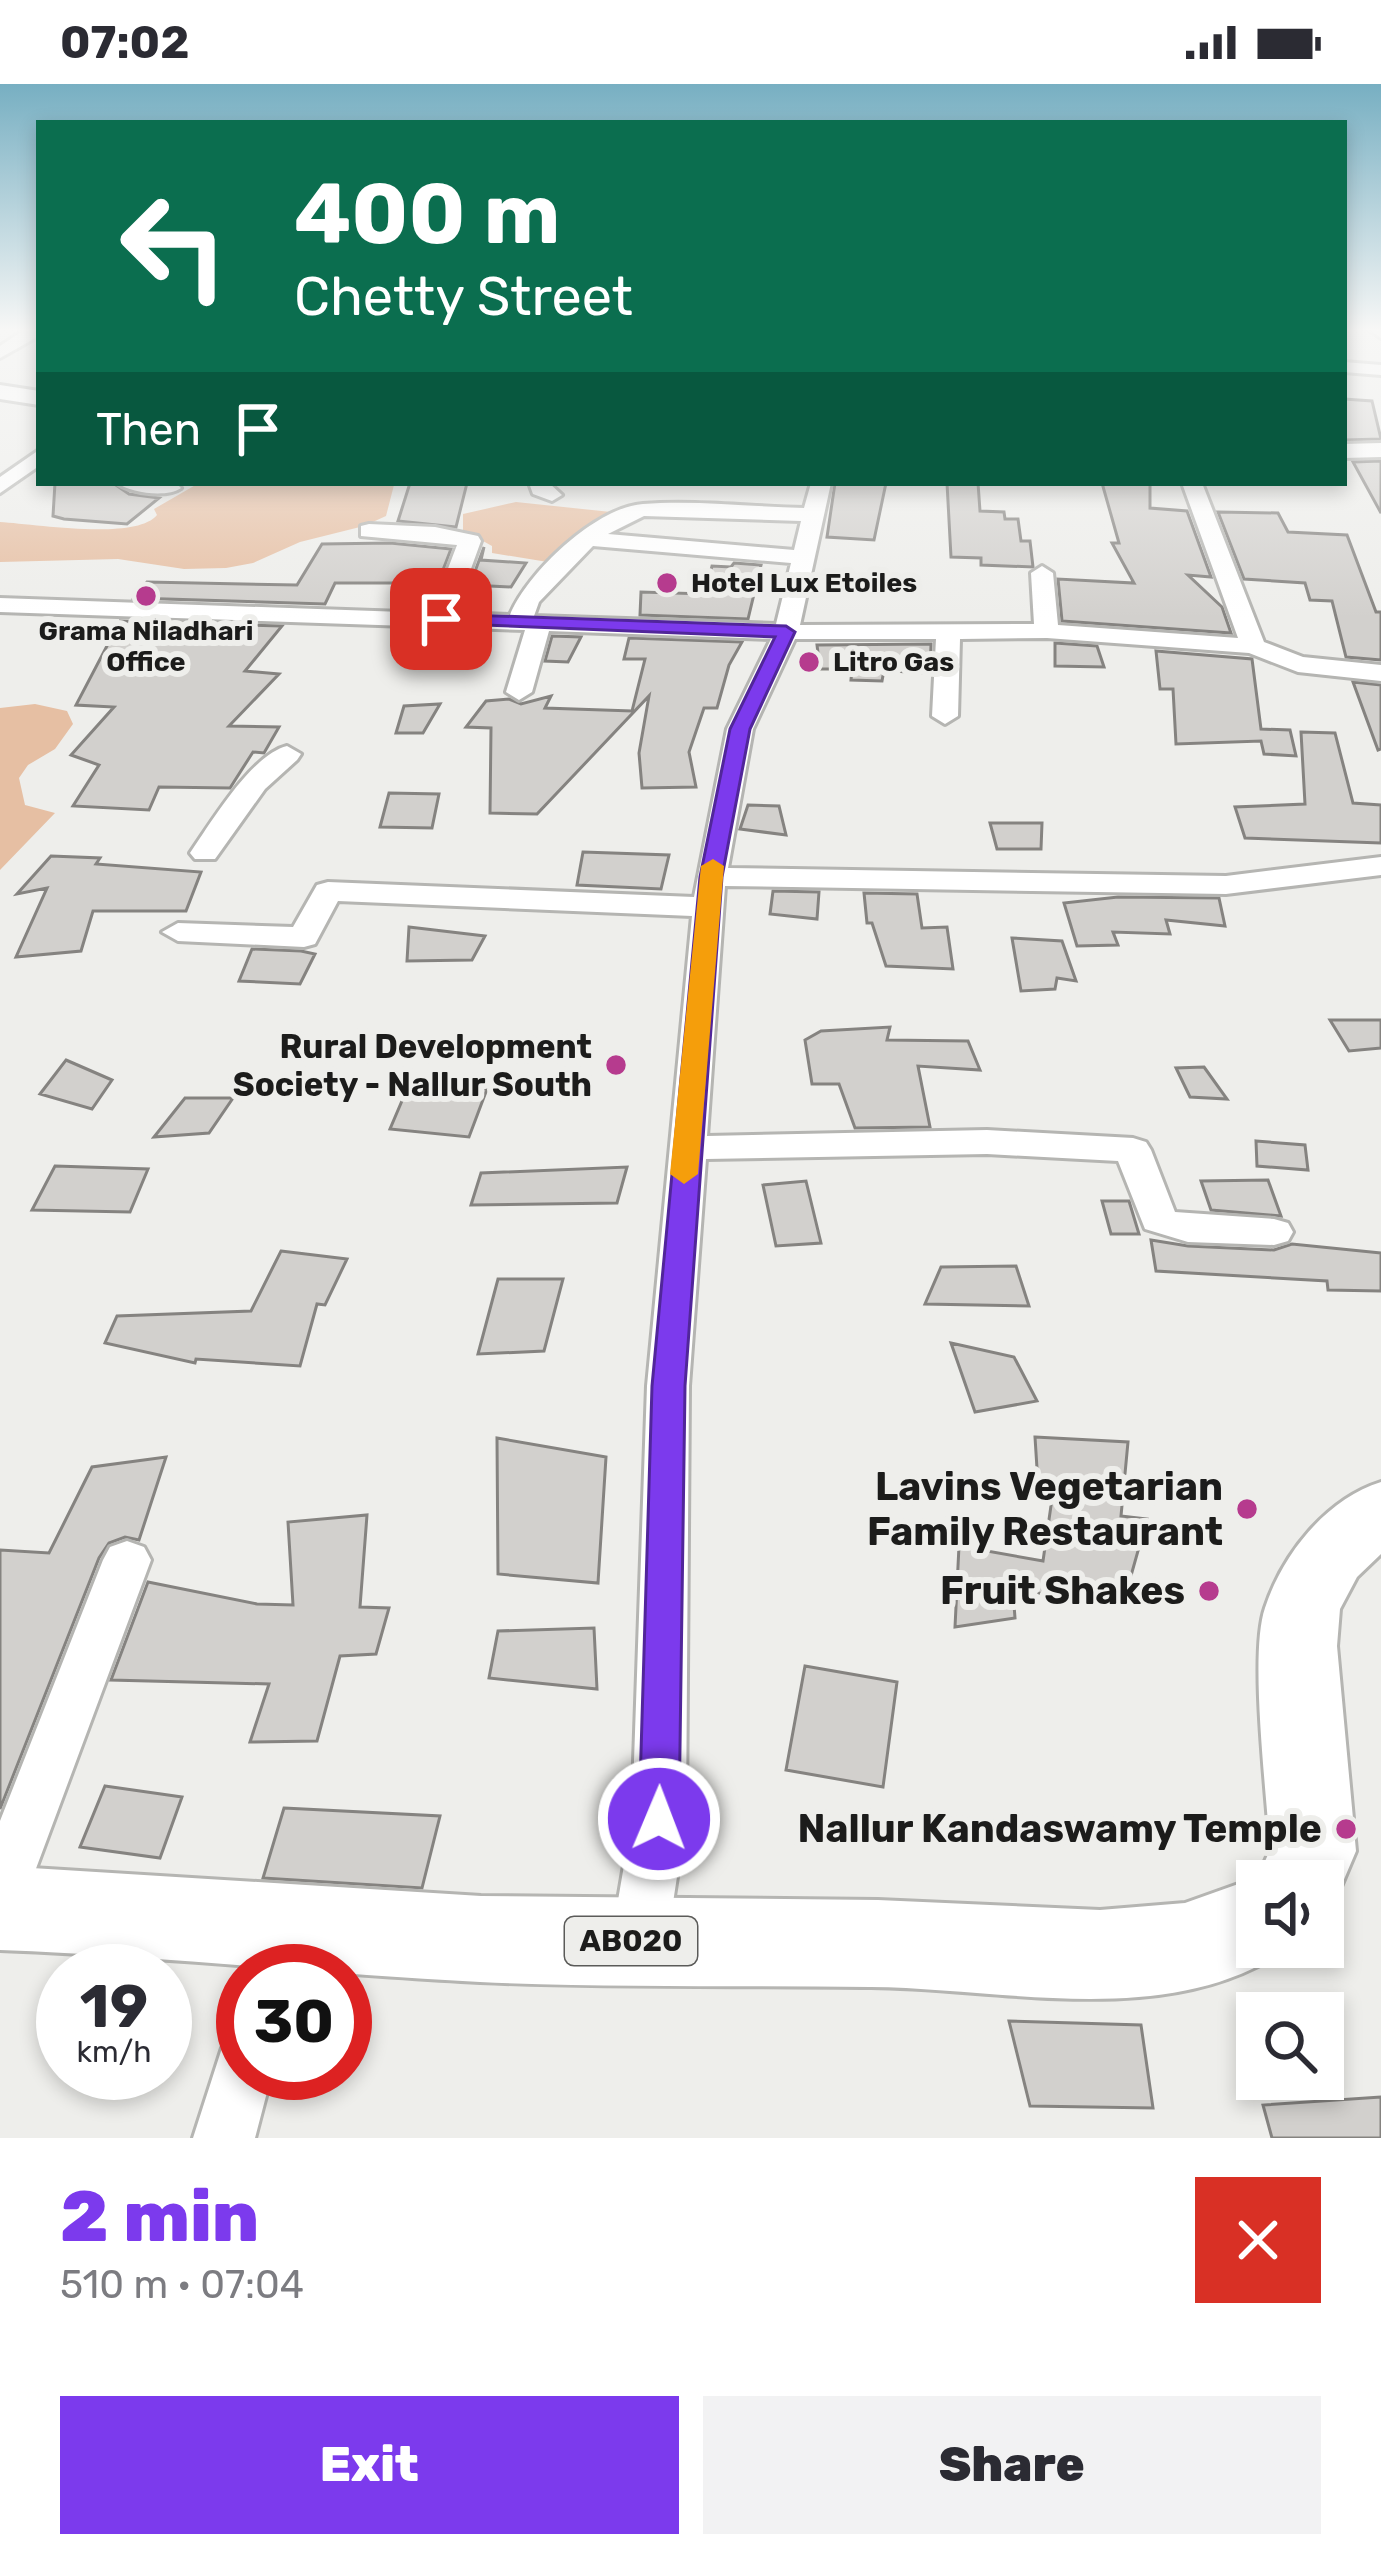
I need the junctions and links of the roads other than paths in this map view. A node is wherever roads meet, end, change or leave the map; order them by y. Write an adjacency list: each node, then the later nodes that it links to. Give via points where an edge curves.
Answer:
1 (1381, 449): 2 (street)
2 (1347, 451)
3 (36, 458): 4 (street)
4 (8, 480)
5 (153, 486): 7 (street)
6 (1193, 486): 19 (street)
7 (171, 488)
8 (815, 499): 10 (street, via 640,510); 11 (street)
9 (369, 531): 14 (street, via 470,541)
10 (585, 539): 11 (street); 15 (street, via 540,584)
11 (800, 557): 17 (street)
12 (1042, 573): 16 (street)
13 (0, 605): 14 (street)
14 (441, 619): 15 (street)
15 (530, 622): 17 (street); 21 (street)
16 (1047, 631): 18 (street); 19 (street)
17 (786, 632): 18 (street); 26 (street, via 740,729)
18 (948, 634): 22 (street)
19 (1253, 646): 20 (street, via 1298,664)
20 (1381, 674)
21 (519, 692)
22 (945, 716)
23 (287, 754): 24 (street, via 255,783)
24 (205, 853)
25 (1381, 866): 26 (street, via 1226,885)
26 (711, 892): 27 (street, via 328,890 304,937); 28 (street)
27 (178, 932)
28 (687, 1148): 29 (street, via 1133,1150 1159,1220); 36 (street, via 668,1386 659,1819)
29 (1274, 1232)
30 (1381, 1510): 32 (main road, via 1330,1556 1302,1609)
31 (127, 1561): 33 (street)
32 (1309, 1860)
33 (0, 1890)
34 (0, 1907): 37 (main road, AB020)
35 (1236, 1927): 36 (main road, AB020, via 1132,1952)
36 (639, 1941): 38 (main road, AB020)
37 (244, 1944)
38 (365, 1944)
39 (234, 2100): 40 (street)
40 (224, 2138)

